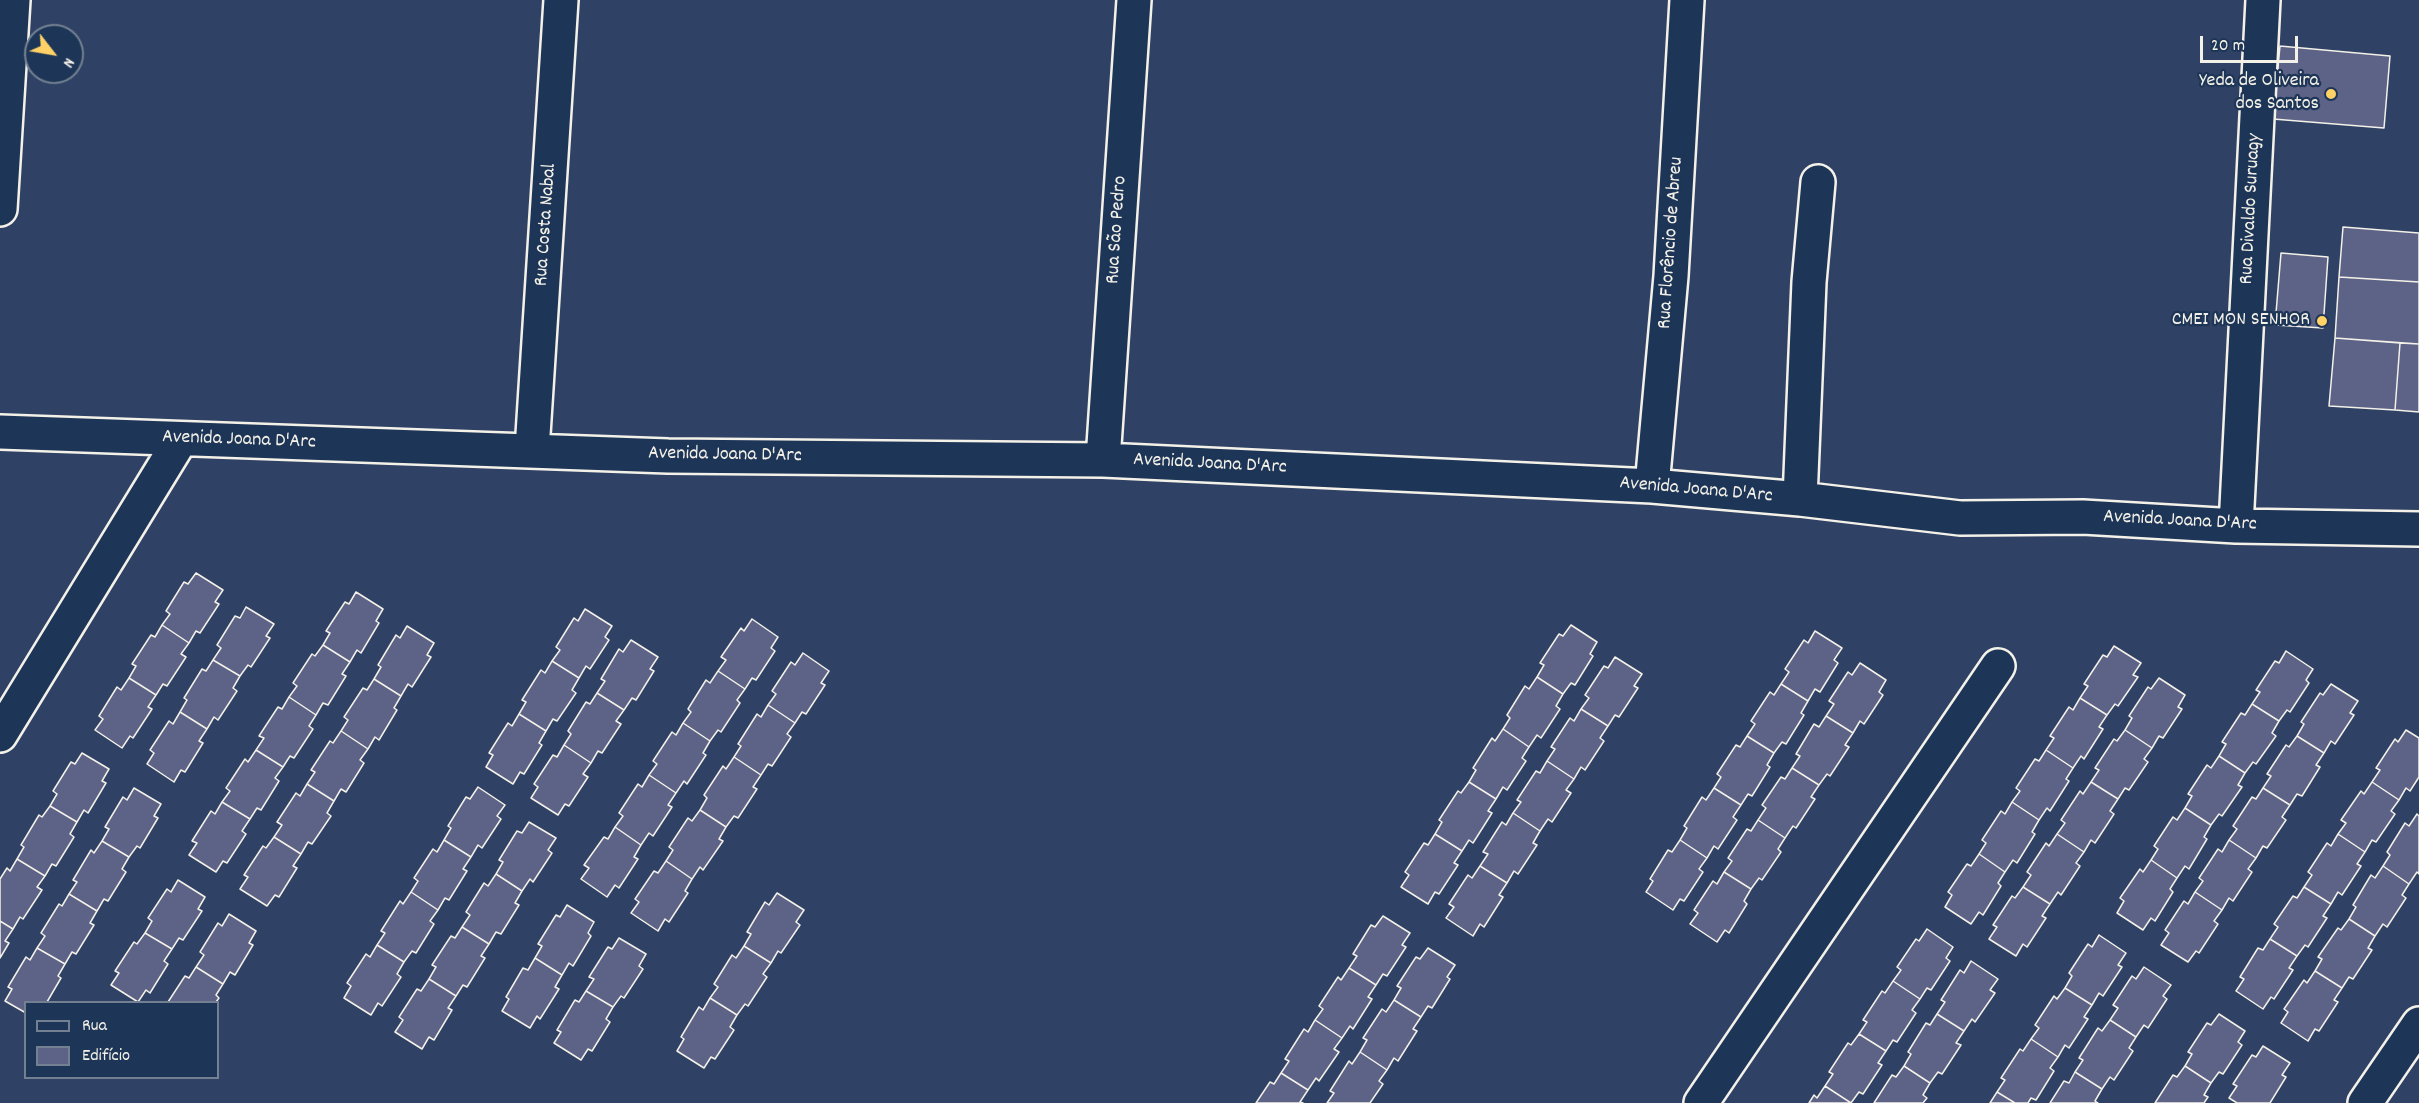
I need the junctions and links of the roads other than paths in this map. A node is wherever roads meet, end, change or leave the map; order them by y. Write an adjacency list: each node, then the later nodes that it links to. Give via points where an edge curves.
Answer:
1 (13, 0): 7 (street)
2 (561, 0): 10 (street, Rua Costa Nabal)
3 (1134, 0): 11 (street, Rua São Pedro)
4 (1687, 0): 12 (street, Rua Florêncio de Abreu, via 1671,276)
5 (2263, 0): 14 (street, Rua Divaldo Suruagy)
6 (1818, 182): 13 (street, via 1809,282)
7 (0, 209)
8 (0, 432): 9 (street, Avenida Joana D'Arc)
9 (182, 439): 10 (street, Avenida Joana D'Arc); 17 (street)
10 (532, 450): 11 (street, Avenida Joana D'Arc, via 668,456)
11 (1103, 460): 12 (street, Avenida Joana D'Arc)
12 (1652, 486): 13 (street, Avenida Joana D'Arc)
13 (1800, 499): 14 (street, Avenida Joana D'Arc, via 1960,519 2083,517)
14 (2236, 526): 15 (street, Avenida Joana D'Arc)
15 (2419, 529)
16 (1998, 666): 19 (street)
17 (0, 735)
18 (2419, 1024): 20 (street)
19 (1701, 1103)
20 (2365, 1103)

